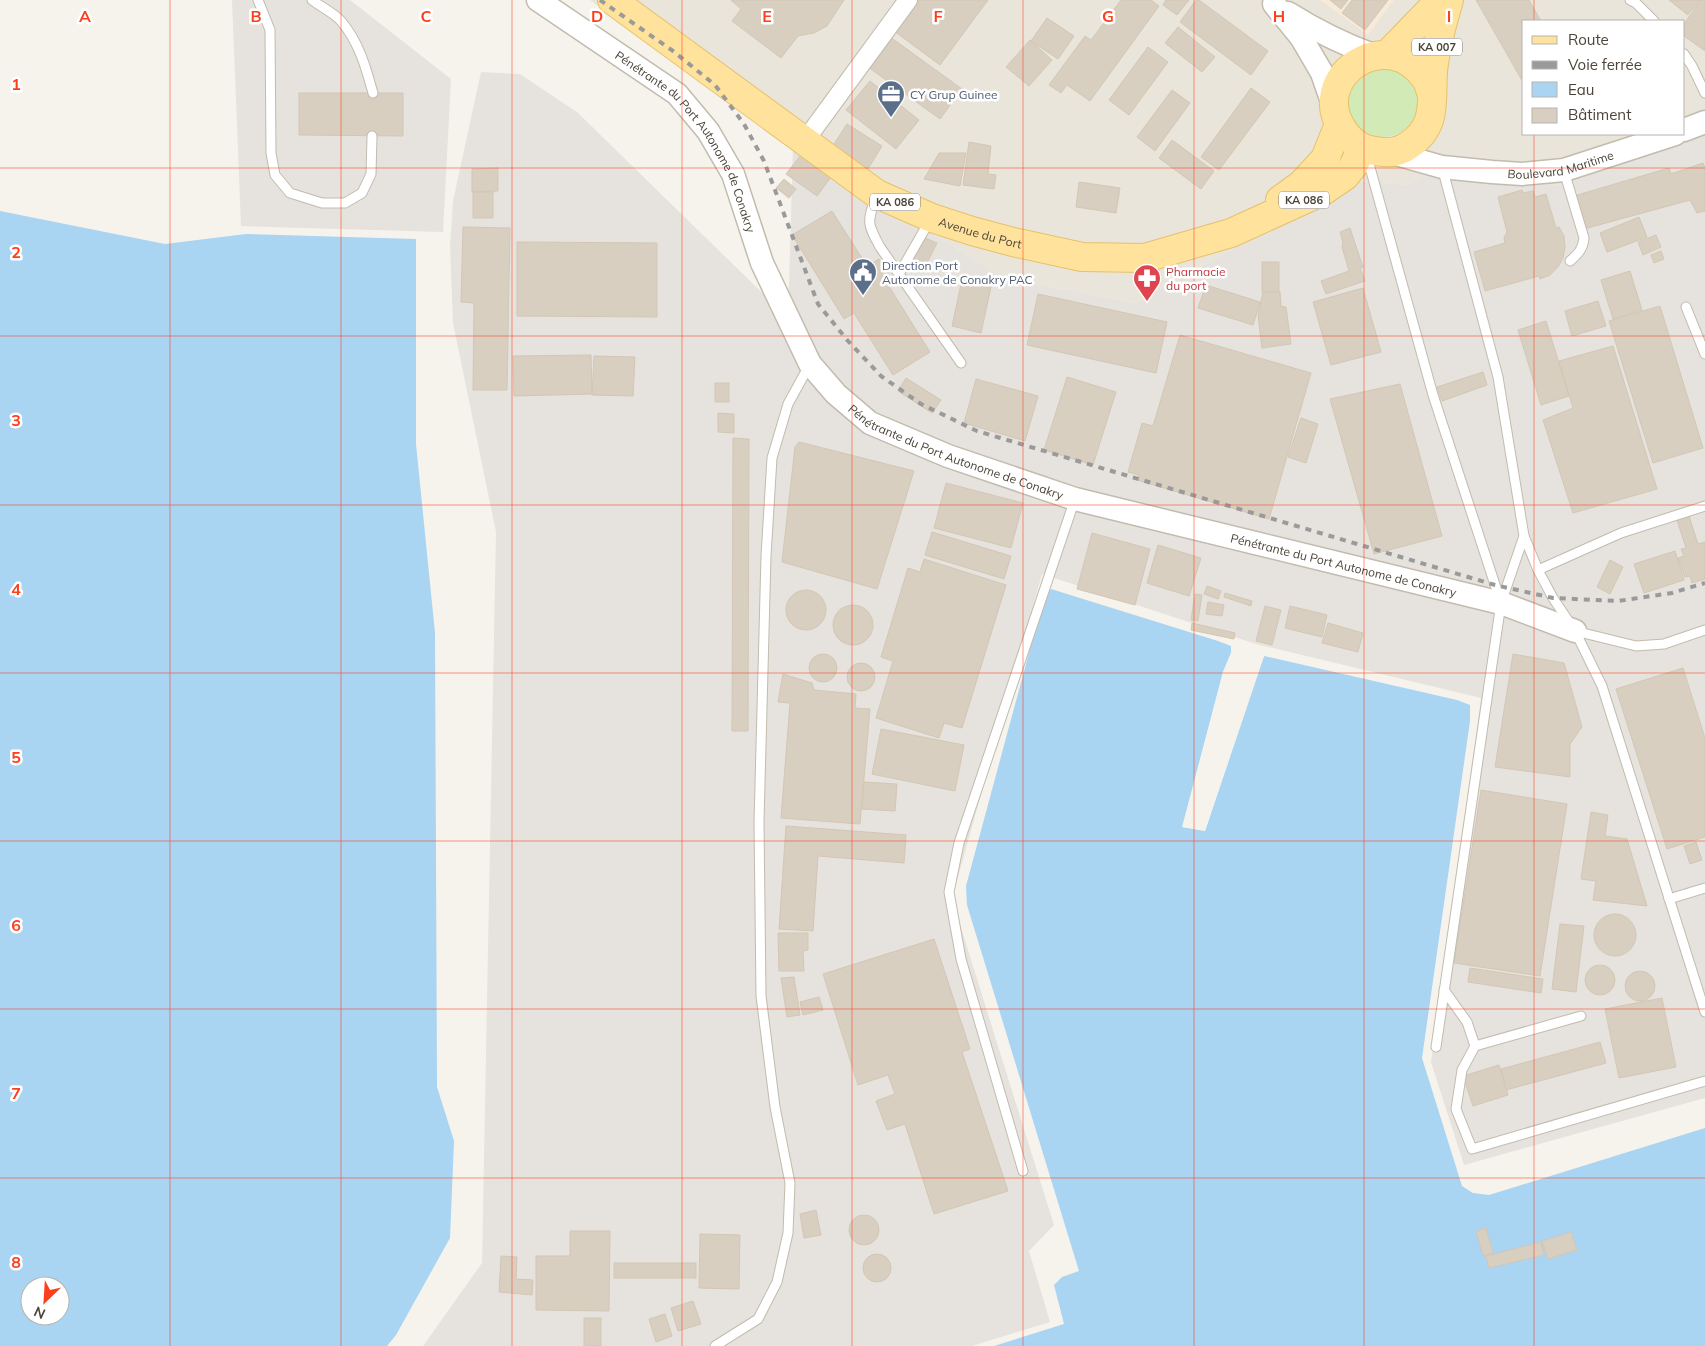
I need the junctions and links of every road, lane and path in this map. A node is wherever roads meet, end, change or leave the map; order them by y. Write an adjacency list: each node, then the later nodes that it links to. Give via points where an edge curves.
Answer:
1 (258, 0): 21 (lane, via 270,30 271,153 275,174 290,193 322,203 344,203 362,193 371,174)
2 (312, 0): 13 (lane, via 340,20 353,39 365,64)
3 (538, 0): 33 (street, Pénétrante du Port Autonome de Conakry, via 677,94 708,131 733,174 762,263)
4 (612, 0): 22 (main road, Avenue du Port / KA 086)
5 (908, 0): 22 (street)
6 (1440, 0): 11 (main road, KA 007)
7 (1449, 0): 15 (main road, KA 007, via 1434,65)
8 (1630, 0): 10 (lane)
9 (1271, 2): 11 (street, via 1343,44); 16 (street, via 1300,37 1322,73)
10 (1653, 20)
11 (1380, 55): 15 (main road, via 1401,58 1416,66); 16 (main road, via 1360,60 1349,68 1335,95)
12 (1685, 57): 14 (lane)
13 (373, 93)
14 (1705, 93)
15 (1432, 96): 18 (main road, via 1432,113)
16 (1337, 117): 23 (main road, via 1348,137); 28 (main road, Avenue du Port / KA 086, via 1325,159 1302,184)
17 (1705, 122): 19 (street)
18 (1426, 129): 23 (main road, via 1404,149); 24 (street)
19 (1685, 130)
20 (1671, 135): 25 (street, Boulevard Maritime)
21 (372, 136)
22 (804, 142): 26 (main road, Avenue du Port / KA 086)
23 (1372, 150): 24 (street, Boulevard Maritime); 28 (main road, Avenue du Port / KA 086, via 1346,176 1323,191); 39 (lane, via 1432,395)
24 (1442, 167): 25 (street, Boulevard Maritime, via 1522,174); 37 (lane, via 1498,377)
25 (1564, 170): 29 (lane, via 1584,238 1580,251)
26 (877, 194): 27 (main road, Avenue du Port / KA 086); 30 (lane, via 870,228)
27 (932, 218): 28 (main road, Avenue du Port / KA 086, via 1013,242 1082,257 1144,258); 30 (lane)
28 (1231, 233)
29 (1570, 261)
30 (899, 274): 34 (lane)
31 (1686, 306): 32 (lane)
32 (1705, 354)
33 (810, 364): 35 (street, Pénétrante du Port Autonome de Conakry, via 836,394 870,423 948,456); 51 (lane, via 788,404 772,458 759,822 761,996 775,1108 790,1183 788,1233 777,1282 758,1319)
34 (961, 364)
35 (1075, 499): 39 (street, Pénétrante du Port Autonome de Conakry); 50 (lane, via 959,843 949,892 961,959)
36 (1705, 506): 38 (lane, via 1621,533)
37 (1524, 536): 38 (lane); 39 (lane)
38 (1538, 570): 41 (lane)
39 (1501, 603): 41 (street, Pénétrante du Port Autonome de Conakry); 44 (lane)
40 (1705, 630): 41 (lane, via 1664,644 1636,646)
41 (1575, 631): 43 (lane, via 1602,686)
42 (1705, 888): 43 (lane)
43 (1669, 899): 45 (lane)
44 (1444, 990): 47 (lane, via 1468,1022); 48 (lane)
45 (1705, 1012)
46 (1581, 1016): 47 (lane)
47 (1475, 1046): 49 (lane, via 1462,1070 1456,1109 1472,1149)
48 (1436, 1047)
49 (1705, 1081)
50 (1023, 1171)
51 (715, 1346)

